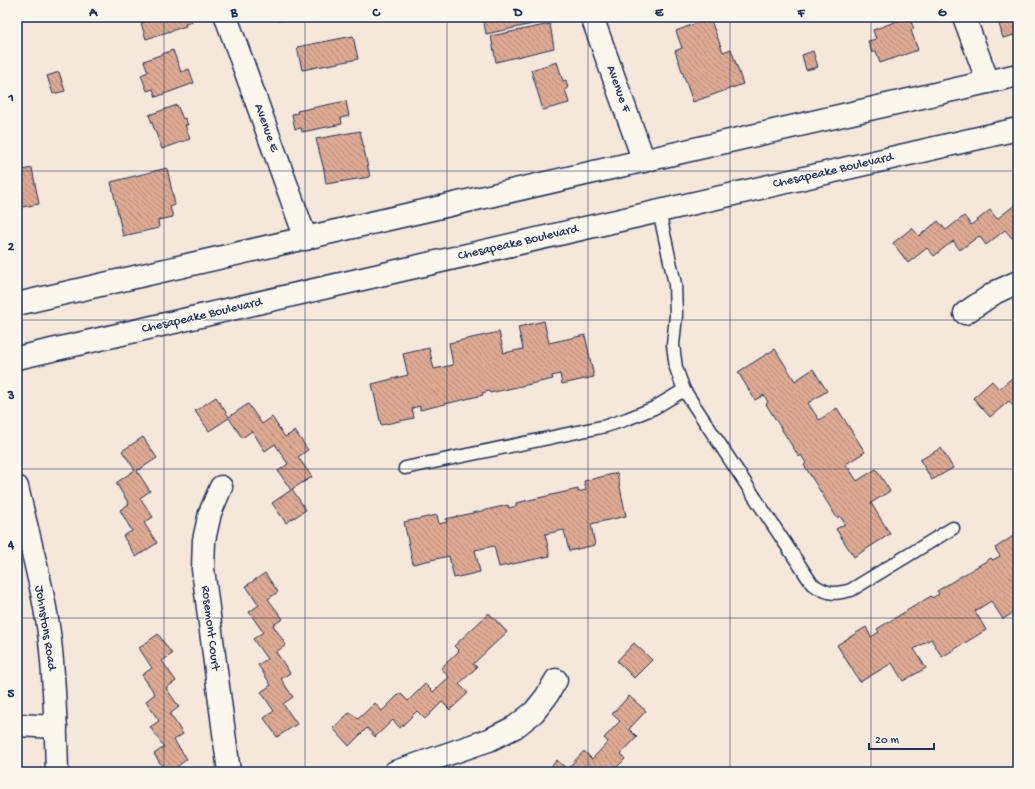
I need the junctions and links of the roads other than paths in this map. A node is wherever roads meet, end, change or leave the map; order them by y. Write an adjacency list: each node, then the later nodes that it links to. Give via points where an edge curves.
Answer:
1 (226, 17): 9 (main road, Avenue E)
2 (592, 17): 7 (main road, Avenue F)
3 (964, 17): 5 (main road)
4 (1018, 75): 5 (main road)
5 (988, 82): 7 (main road)
6 (1018, 128): 8 (main road, Chesapeake Boulevard)
7 (644, 161): 9 (main road)
8 (659, 211): 13 (main road, Chesapeake Boulevard); 14 (lane, via 675,284 676,316 673,345 676,368)
9 (306, 239): 11 (main road)
10 (1018, 282): 12 (main road, via 996,292)
11 (17, 304)
12 (965, 314)
13 (17, 358)
14 (684, 390): 15 (lane, via 654,408 606,426); 18 (lane, via 812,584 824,592 838,594 851,590)
15 (405, 468)
16 (17, 487): 21 (main road, Johnstons Road, via 44,605 51,650)
17 (221, 487): 23 (main road, Rosemont Court, via 210,513 204,540 203,569)
18 (953, 528)
19 (556, 680): 24 (main road, via 534,712 515,727 489,740)
20 (17, 725): 21 (main road)
21 (56, 726): 22 (main road, Johnstons Road)
22 (57, 772)
23 (229, 772)
24 (395, 772)

